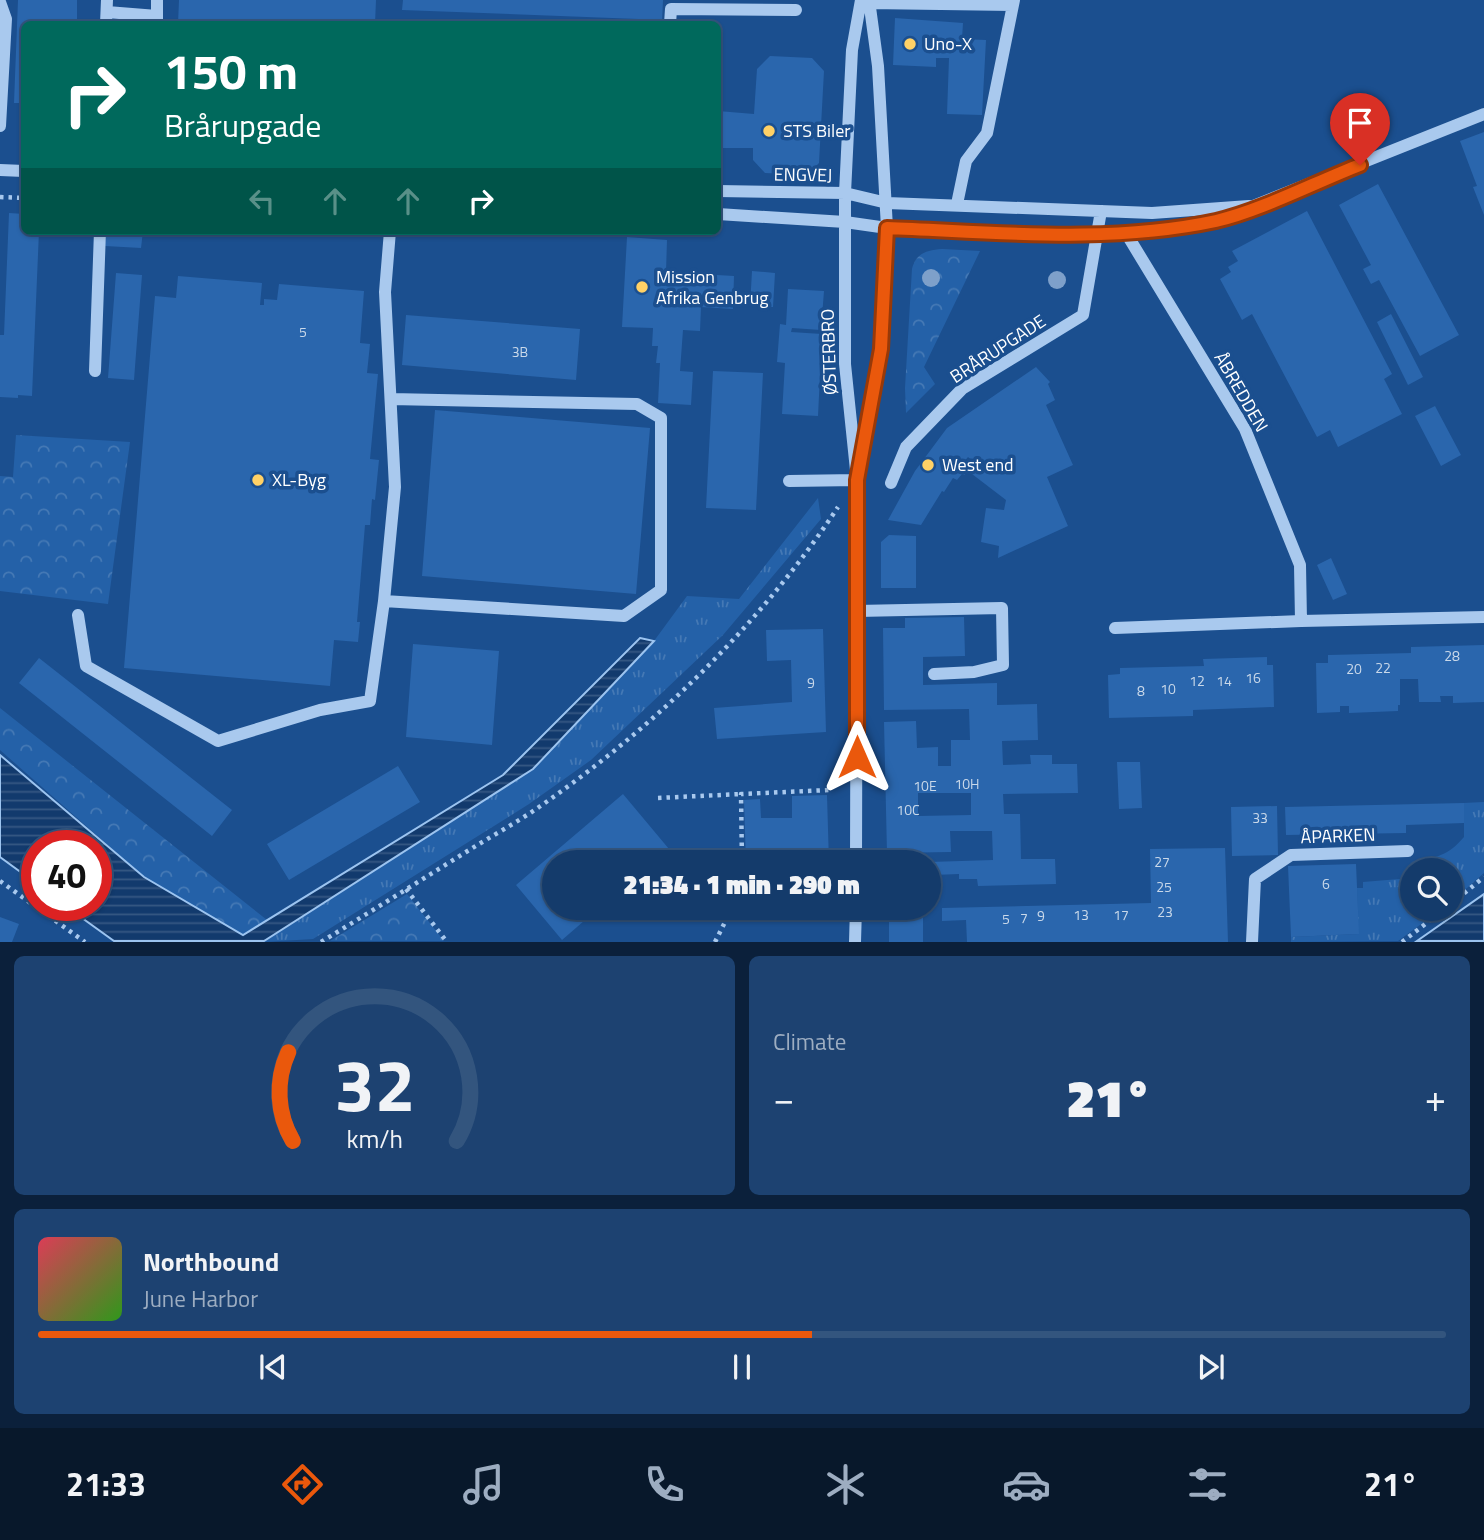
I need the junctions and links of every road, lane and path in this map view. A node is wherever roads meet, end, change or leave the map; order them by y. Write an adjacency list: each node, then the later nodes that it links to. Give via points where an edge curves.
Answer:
1 (157, 0): 7 (street)
2 (866, 1): 4 (street); 14 (street, ØSTERBRO, via 852,50); 17 (street, ØSTERBRO, via 878,65)
3 (0, 2): 10 (street, via 6,19)
4 (1013, 3): 18 (street, via 987,133 965,161)
5 (796, 10): 8 (street, via 671,9)
6 (107, 12): 7 (street)
7 (157, 20)
8 (670, 21)
9 (1484, 114): 19 (street)
10 (0, 125)
11 (0, 170): 12 (street)
12 (21, 172)
13 (721, 191): 14 (street, ENGVEJ)
14 (845, 193): 17 (street, ENGVEJ); 22 (street, ØSTERBRO)
15 (0, 197): 16 (path)
16 (21, 198)
17 (887, 203): 18 (street); 23 (street, ØSTERBRO)
18 (957, 204): 20 (street)
19 (1260, 205): 20 (street, via 1152,213); 24 (street, via 1218,220)
20 (1101, 211): 27 (street, BRÅRUPGADE)
21 (721, 214): 22 (street)
22 (845, 222): 23 (street); 30 (street, ØSTERBRO, via 845,364)
23 (887, 228): 27 (street); 30 (street, ØSTERBRO, via 881,349)
24 (1126, 233): 27 (street); 37 (street, ÅBREDDEN, via 1245,429 1300,565)
25 (100, 235): 28 (street)
26 (390, 235): 29 (street, via 385,292)
27 (1097, 235): 32 (street, BRÅRUPGADE, via 1083,314 962,389 906,447)
28 (95, 372)
29 (391, 399): 33 (street, via 395,487); 33 (street, via 638,404 661,418 661,590 624,616)
30 (857, 480): 31 (street); 34 (street, ØSTERBRO); 48 (path, via 767,603 651,719 539,807)
31 (789, 481)
32 (891, 483)
33 (384, 601): 35 (street, via 370,701 320,710 218,741 86,666)
34 (857, 611): 39 (street, via 1002,607 1003,664 974,672); 44 (street, ØSTERBRO)
35 (78, 615)
36 (1484, 617): 37 (street)
37 (1301, 621): 38 (street)
38 (1115, 628)
39 (934, 674)
40 (830, 790): 41 (path)
41 (741, 794): 42 (path); 43 (path)
42 (658, 798)
43 (742, 850)
44 (856, 850)
45 (1408, 851): 58 (street, ÅPARKEN, via 1291,855 1255,879)
46 (1484, 877): 49 (path)
47 (0, 881): 53 (path)
48 (406, 889): 54 (path); 55 (path)
49 (1463, 894)
50 (727, 920): 56 (path)
51 (856, 920): 57 (street)
52 (1429, 921): 59 (path)
53 (85, 942)
54 (321, 942)
55 (447, 942)
56 (715, 942)
57 (855, 942)
58 (1252, 942)
59 (1402, 942)

